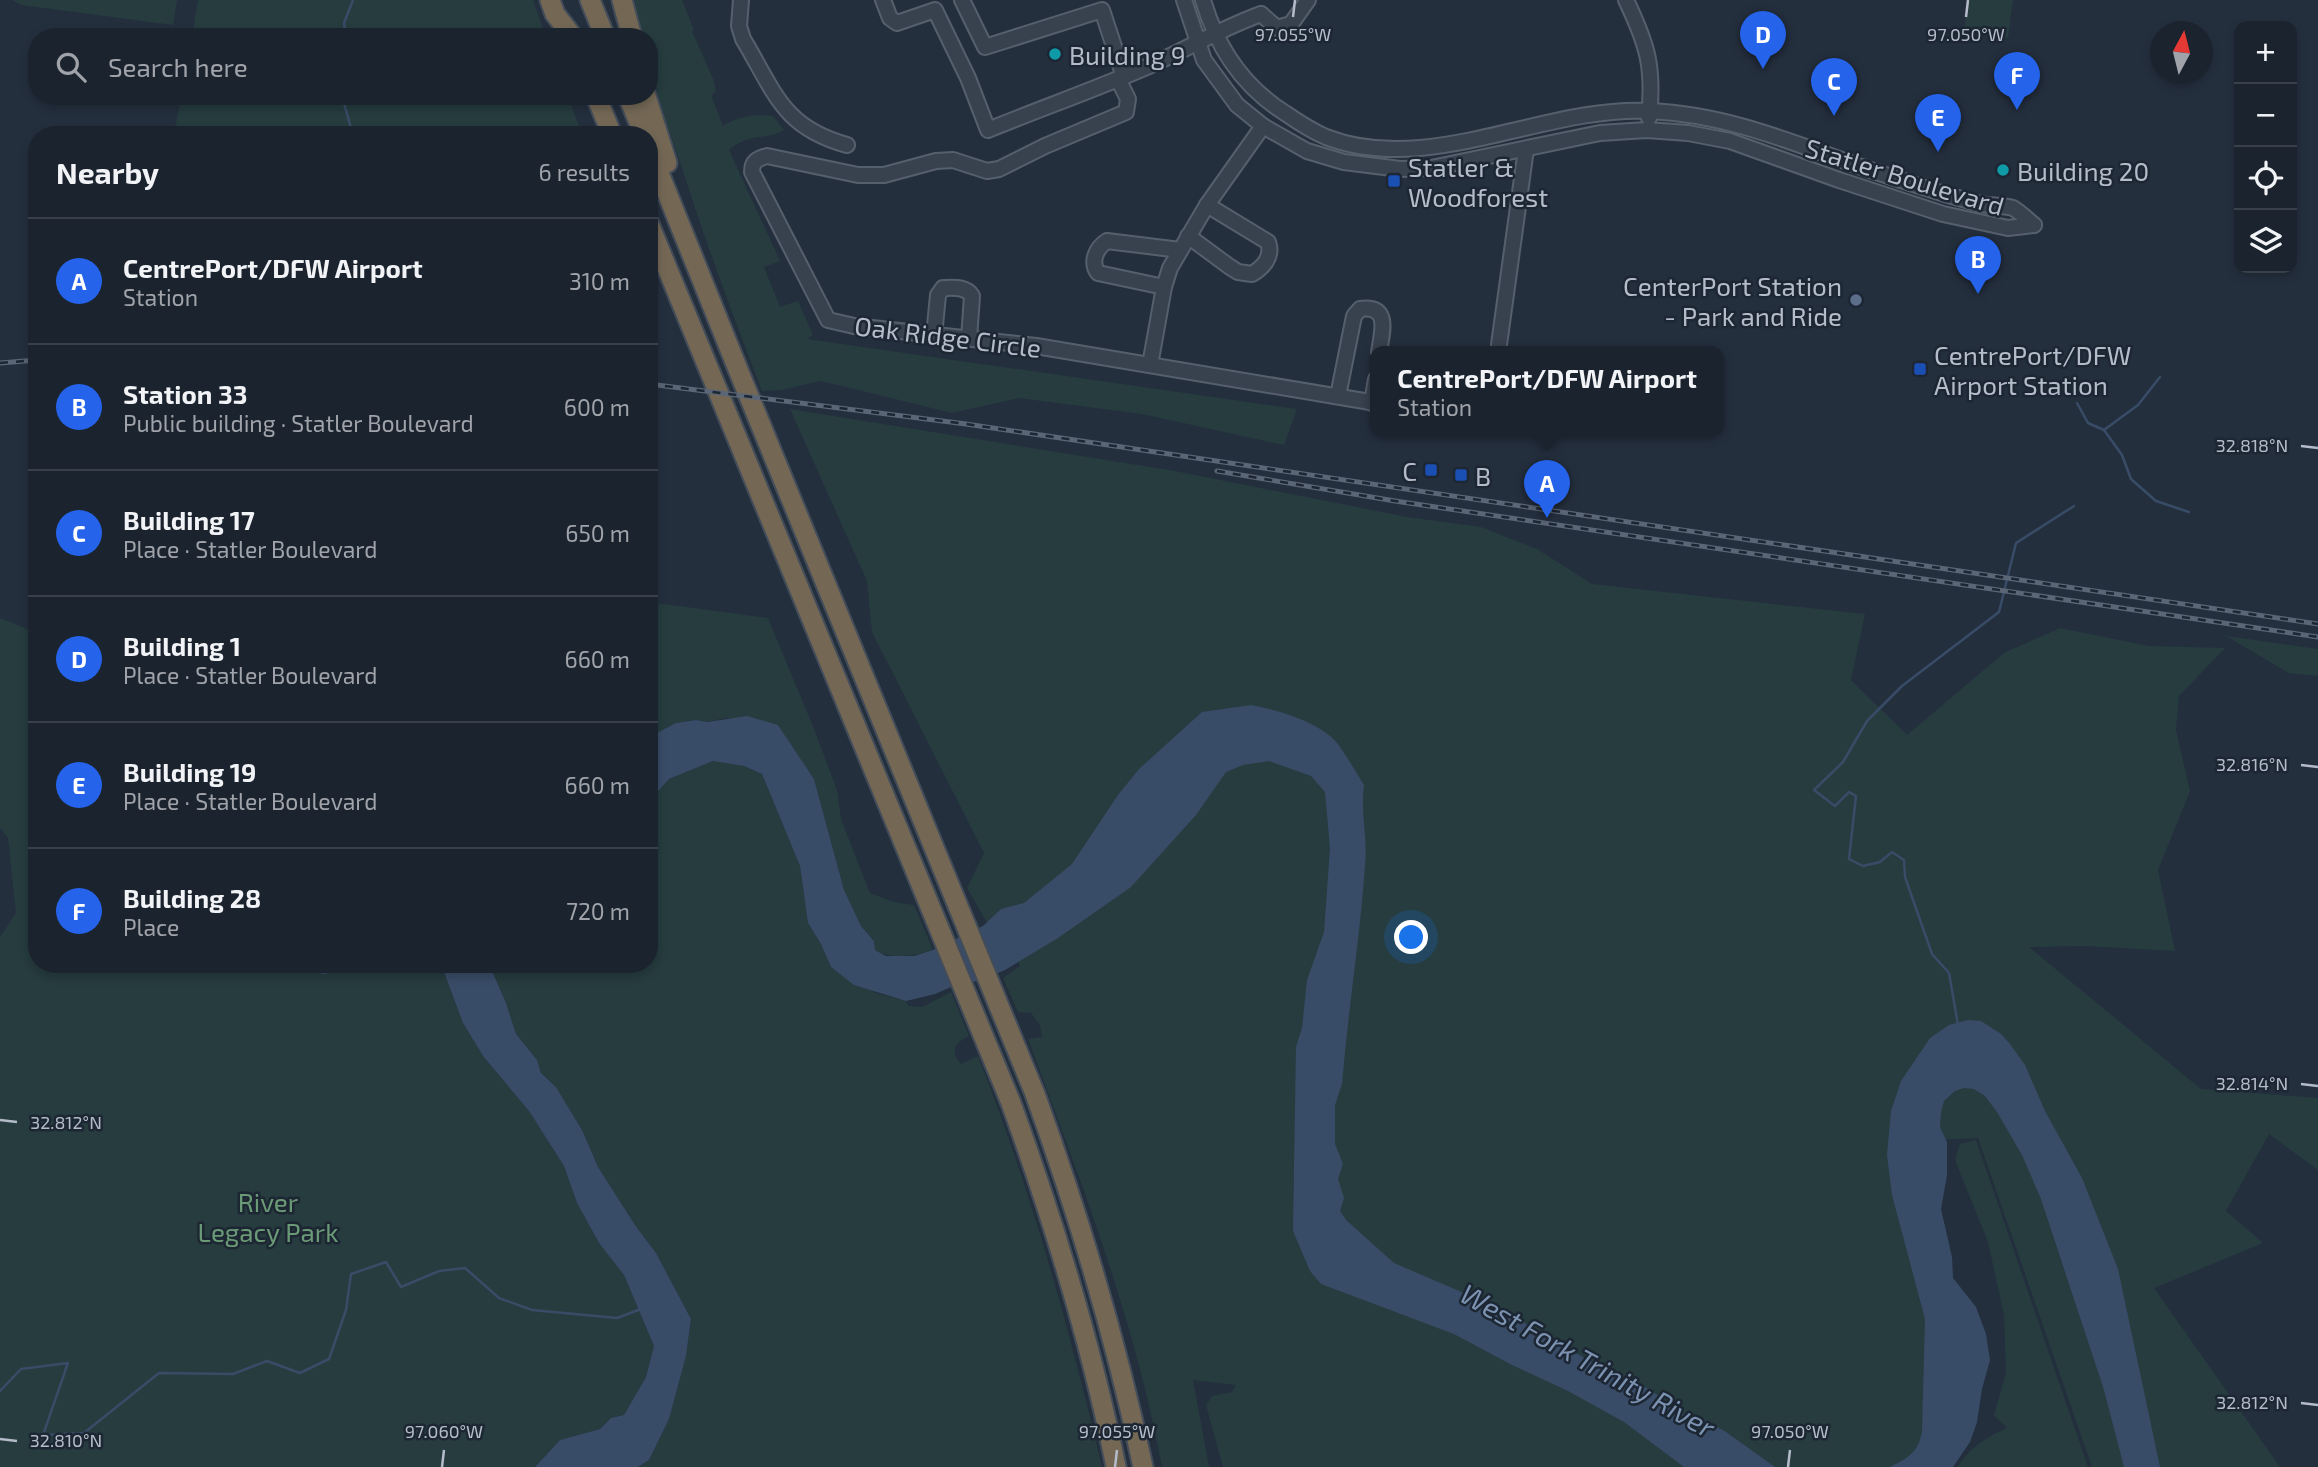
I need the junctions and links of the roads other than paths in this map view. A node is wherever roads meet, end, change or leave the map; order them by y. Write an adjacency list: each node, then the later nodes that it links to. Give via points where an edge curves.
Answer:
1 (550, 0): 14 (highway)
2 (563, 0): 15 (highway)
3 (590, 0): 16 (highway)
4 (622, 0): 17 (highway)
5 (740, 0): 32 (street, via 743,39 785,111 807,129)
6 (883, 0): 20 (street, via 897,23 935,10 988,130)
7 (962, 0): 12 (street, via 985,47)
8 (1184, 0): 19 (street, Statler Boulevard)
9 (1203, 0): 18 (street, Statler Boulevard)
10 (1308, 0): 13 (street, via 1291,24 1277,28)
11 (1626, 0): 24 (street, via 1645,42)
12 (1102, 5): 20 (street)
13 (1259, 7): 18 (street)
14 (567, 28)
15 (571, 28)
16 (601, 28)
17 (630, 28)
18 (1214, 33): 19 (street); 33 (street, Statler Boulevard, via 1245,80 1308,128 1346,143)
19 (1198, 44): 20 (street); 28 (street, Statler Boulevard, via 1204,60 1237,105)
20 (1121, 78): 44 (street, Oak Ridge Circle, via 1128,99 1126,112 999,169 986,171 953,160 884,175 858,175 767,156 752,164 751,172 828,320)
21 (600, 105): 25 (highway)
22 (632, 105): 26 (highway)
23 (649, 105): 27 (highway)
24 (1649, 111): 29 (street); 31 (street, Statler Boulevard, via 1732,122); 33 (street, Statler Boulevard, via 1564,119)
25 (608, 126)
26 (640, 126)
27 (655, 126)
28 (1263, 126): 36 (street, Statler Boulevard, via 1307,151 1344,162); 38 (street)
29 (1647, 130): 34 (street, Statler Boulevard, via 1600,133); 35 (street, Statler Boulevard, via 1730,141)
30 (658, 134): 39 (highway, via 676,191)
31 (1793, 141): 35 (street); 35 (street, Statler Boulevard, via 1948,195 2013,208 2034,225 2008,228 1943,214)
32 (847, 145)
33 (1429, 147): 36 (street)
34 (1526, 149): 36 (street, Statler Boulevard); 47 (street)
35 (1787, 160)
36 (1431, 169)
37 (658, 171): 39 (highway)
38 (1207, 205): 40 (street); 40 (street, via 1268,243 1262,268 1252,274 1238,272)
39 (680, 226): 52 (highway, via 1049,1133 1081,1227)
40 (1188, 236): 42 (street)
41 (658, 246): 51 (highway, via 1016,1116 1056,1237)
42 (1180, 250): 43 (street); 43 (street, via 1107,241 1096,252 1098,272)
43 (1164, 287): 48 (street)
44 (934, 336): 45 (street, Oak Ridge Circle); 45 (street, via 938,295 943,288 956,288 972,296)
45 (969, 339): 48 (street, Oak Ridge Circle)
46 (1380, 346): 49 (street, via 1381,316 1360,309 1353,316)
47 (1500, 346)
48 (1150, 365): 49 (street, Oak Ridge Circle)
49 (1338, 396): 50 (street, Oak Ridge Circle)
50 (1370, 402)
51 (1116, 1467)
52 (1143, 1467)

